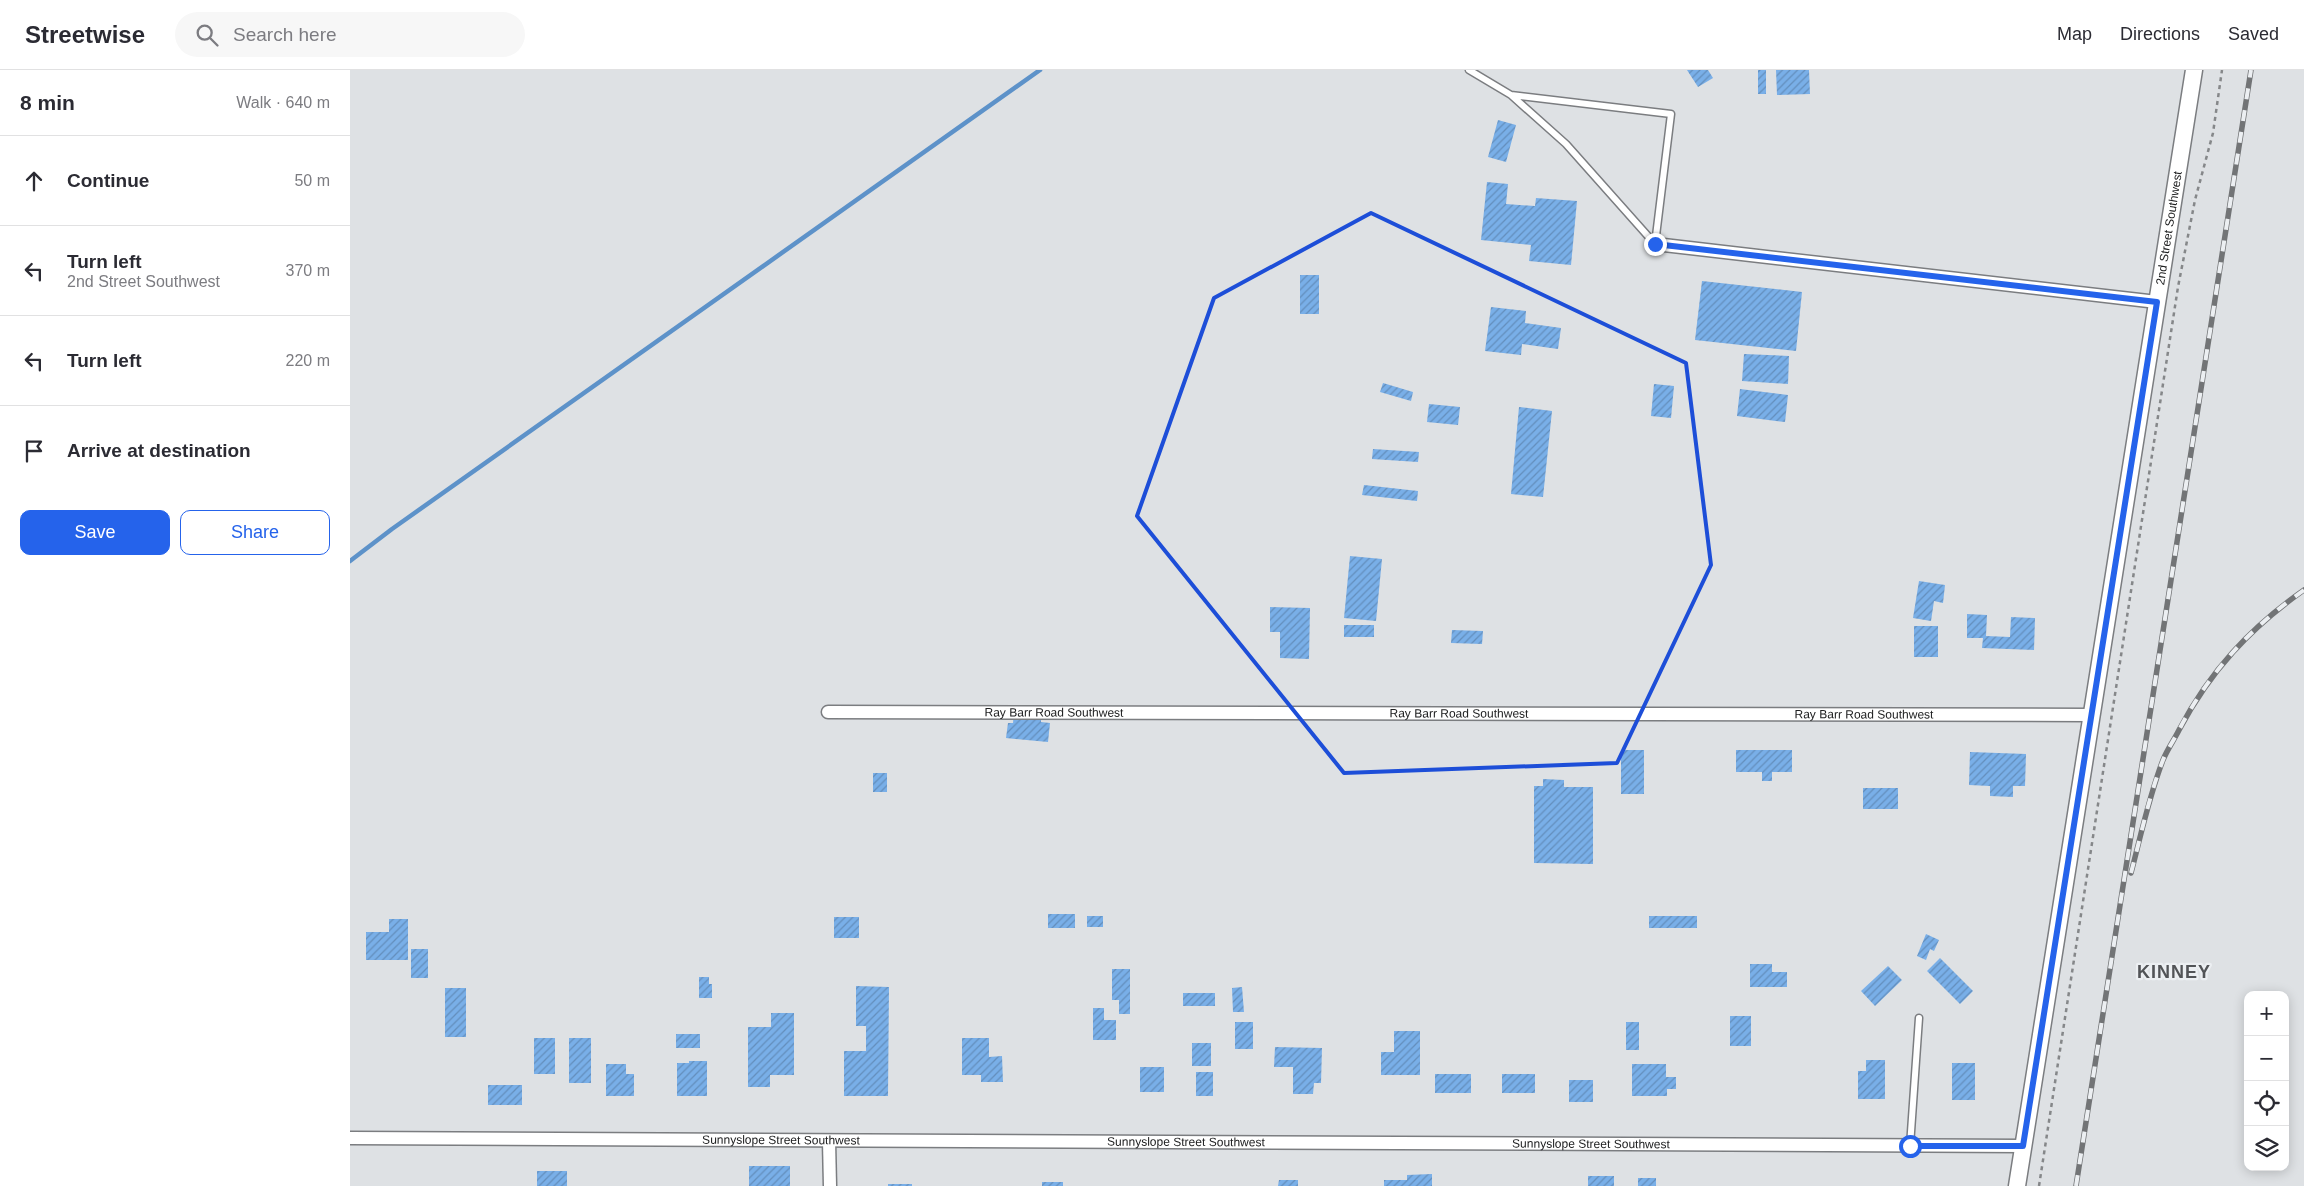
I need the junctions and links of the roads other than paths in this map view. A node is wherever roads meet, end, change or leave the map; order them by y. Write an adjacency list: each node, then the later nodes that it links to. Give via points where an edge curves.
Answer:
1 (1469, 70): 3 (lane)
2 (2194, 70): 5 (street, 2nd Street Southwest)
3 (1511, 95): 4 (lane, via 1566,144); 4 (lane, via 1671,114)
4 (1655, 244): 5 (street)
5 (2157, 302): 7 (street, 2nd Street Southwest)
6 (828, 712): 7 (street, Ray Barr Road Southwest)
7 (2092, 715): 12 (street, 2nd Street Southwest)
8 (1919, 1018): 11 (lane)
9 (350, 1138): 10 (street, Sunnyslope Street Southwest)
10 (829, 1141): 11 (street, Sunnyslope Street Southwest); 13 (street)
11 (1910, 1146): 12 (street, Sunnyslope Street Southwest)
12 (2023, 1146): 14 (street, 2nd Street Southwest)
13 (830, 1186)
14 (2017, 1186)

